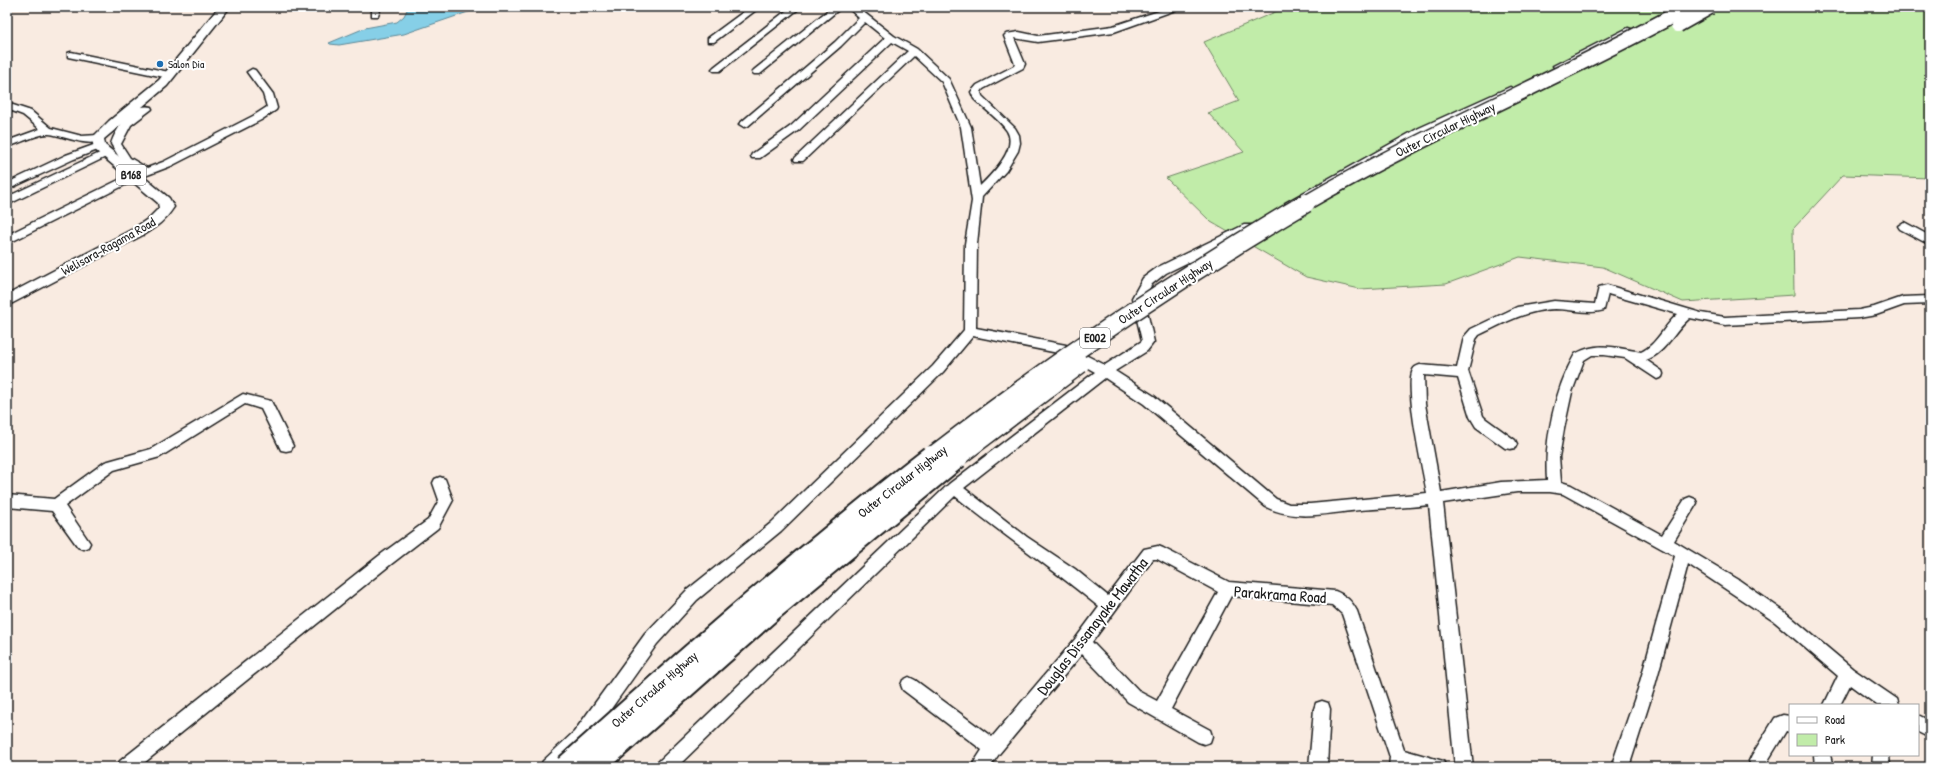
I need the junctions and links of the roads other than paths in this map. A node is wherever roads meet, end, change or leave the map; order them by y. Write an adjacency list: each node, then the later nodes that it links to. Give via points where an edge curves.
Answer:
1 (224, 7): 18 (main road)
2 (756, 7): 12 (street)
3 (797, 7): 15 (street)
4 (838, 7): 17 (street)
5 (851, 7): 10 (street)
6 (1180, 7): 31 (street, via 1114,29 1038,39 1019,35 1008,36 1020,64 1018,68 980,87 976,92 977,97 1010,129 1014,136 1014,144 999,174)
7 (1675, 7): 41 (street, via 1526,83 1423,130 1238,234 1162,270 1147,281 1138,298 1148,342 1143,348)
8 (1689, 7): 76 (highway, Outer Circular Highway / E002, bridge, via 1646,32 1393,154 1249,237 1145,303 990,412 917,469 795,567 646,694)
9 (1710, 7): 77 (highway, Outer Circular Highway / E002, bridge, via 1612,60 1386,171 1210,275 1079,364 944,467 814,573)
10 (865, 18): 11 (street); 21 (street)
11 (891, 38): 13 (street); 26 (street, via 795,128)
12 (711, 40)
13 (914, 51): 27 (street); 31 (street, via 946,80 966,127)
14 (71, 55): 18 (street)
15 (717, 69)
16 (252, 72): 28 (street, via 268,94 272,108 257,118)
17 (756, 72)
18 (169, 75): 24 (main road, via 133,109 111,124)
19 (7, 106): 22 (street, via 27,112)
20 (148, 109): 28 (street, via 130,119 120,131 116,144 126,160)
21 (744, 124)
22 (47, 130): 23 (street); 24 (street)
23 (8, 144): 25 (street)
24 (101, 145): 29 (main road, Welisara-Ragama Road / B168); 30 (street); 32 (street)
25 (17, 151)
26 (756, 156)
27 (799, 159)
28 (146, 172): 29 (street)
29 (133, 177): 34 (street); 37 (main road, Welisara-Ragama Road / B168, via 166,204 158,218 138,232)
30 (7, 187)
31 (976, 197): 39 (street, via 971,244)
32 (7, 201)
33 (1904, 226): 35 (street)
34 (7, 240)
35 (1930, 241)
36 (1930, 300): 38 (street, via 1903,301 1859,314 1725,321)
37 (7, 301)
38 (1688, 313): 40 (street, via 1674,324 1654,351 1642,357); 42 (street, via 1607,288 1603,290 1600,307 1554,305 1517,311 1470,337)
39 (970, 331): 41 (street, via 1066,350); 75 (street, via 938,369 776,527 692,595 651,639 580,738)
40 (1628, 354): 43 (street); 47 (street, via 1604,350 1590,351 1579,357 1565,392 1556,429 1552,456)
41 (1105, 371): 48 (street); 49 (street, via 1149,400 1278,507 1286,510 1310,510)
42 (1462, 371): 44 (street, via 1477,417 1481,423); 49 (street, via 1418,372 1418,404)
43 (1657, 374)
44 (1510, 444)
45 (286, 446): 52 (street, via 266,405 243,399 156,452 110,466)
46 (440, 483): 74 (street, via 446,500 433,524)
47 (1554, 486): 49 (street, via 1524,484); 54 (street, via 1566,489)
48 (954, 488): 57 (street, via 1022,541 1070,574); 78 (street)
49 (1435, 498): 82 (street)
50 (7, 502): 52 (street)
51 (1690, 503): 54 (street)
52 (56, 505): 53 (street)
53 (83, 543)
54 (1665, 543): 55 (street)
55 (1683, 553): 59 (street, via 1780,617); 83 (street, via 1646,689)
56 (1227, 589): 57 (street, Douglas Dissanayake Mawatha, via 1158,552 1149,553); 64 (street, Parakrama Road); 73 (street, Parakrama Road, via 1334,598 1343,603 1349,611)
57 (1108, 606): 58 (street, Douglas Dissanayake Mawatha)
58 (1082, 643): 64 (street, via 1134,697); 69 (street, Douglas Dissanayake Mawatha)
59 (1847, 674): 61 (street); 62 (street)
60 (909, 685): 69 (street)
61 (1832, 704)
62 (1890, 704)
63 (1322, 709): 80 (street)
64 (1161, 710): 68 (street)
65 (1789, 724): 72 (street, via 1781,724)
66 (1919, 724): 67 (street)
67 (1930, 730)
68 (1204, 736)
69 (993, 748): 79 (street, Douglas Dissanayake Mawatha)
70 (1822, 756): 84 (street)
71 (1881, 756): 85 (street)
72 (1758, 761)
73 (1398, 762): 81 (street)
74 (126, 767)
75 (549, 767)
76 (566, 767)
77 (594, 767)
78 (665, 767)
79 (980, 767)
80 (1318, 767)
81 (1437, 767)
82 (1464, 767)
83 (1620, 767)
84 (1824, 767)
85 (1881, 767)

